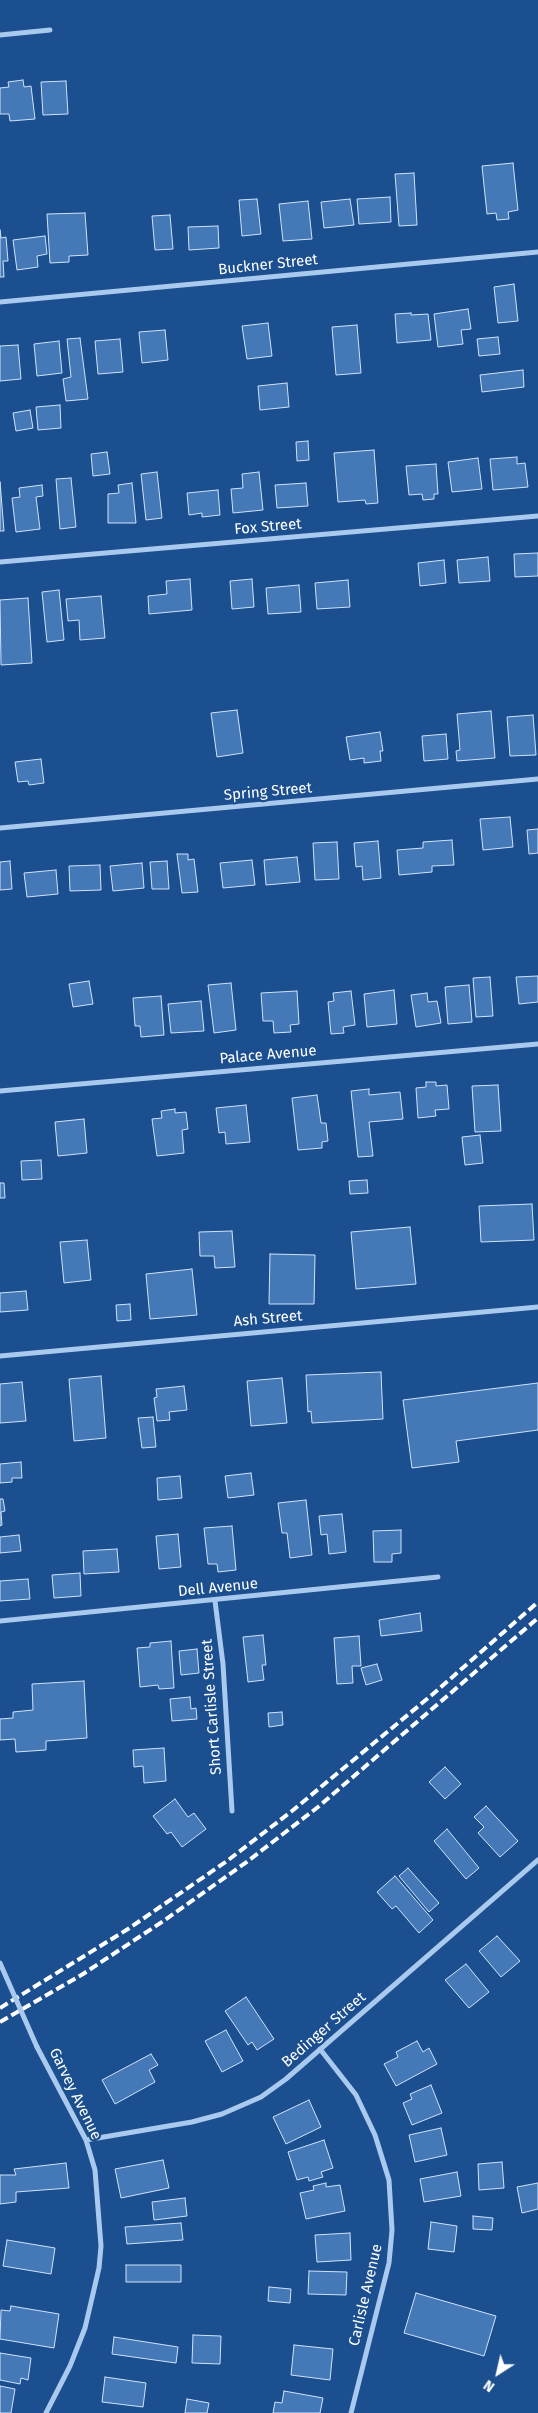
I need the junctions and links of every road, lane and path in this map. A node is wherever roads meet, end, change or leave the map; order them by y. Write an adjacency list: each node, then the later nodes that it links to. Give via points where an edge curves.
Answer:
1 (50, 30): 2 (street)
2 (0, 35)
3 (538, 252): 4 (street, Buckner Street)
4 (0, 302)
5 (538, 516): 6 (street, Fox Street)
6 (0, 562)
7 (538, 779): 8 (street, Spring Street)
8 (0, 828)
9 (538, 1044): 10 (street, Palace Avenue)
10 (0, 1091)
11 (538, 1307): 12 (street, Ash Street)
12 (0, 1356)
13 (438, 1577): 14 (street, Dell Avenue)
14 (214, 1601): 15 (street, Dell Avenue); 16 (street, Short Carlisle Street, via 223,1664)
15 (0, 1621)
16 (232, 1810)
17 (538, 1860): 19 (street, Bedinger Street)
18 (0, 1963): 20 (street, Garvey Avenue, bridge, via 37,2047)
19 (320, 2049): 20 (street, Bedinger Street, via 261,2097 222,2114); 22 (street, Carlisle Avenue, via 356,2095 375,2135 389,2180 392,2230 389,2263)
20 (86, 2140): 21 (street, Garvey Avenue, via 98,2200 99,2268 85,2328)
21 (46, 2413)
22 (351, 2413)

